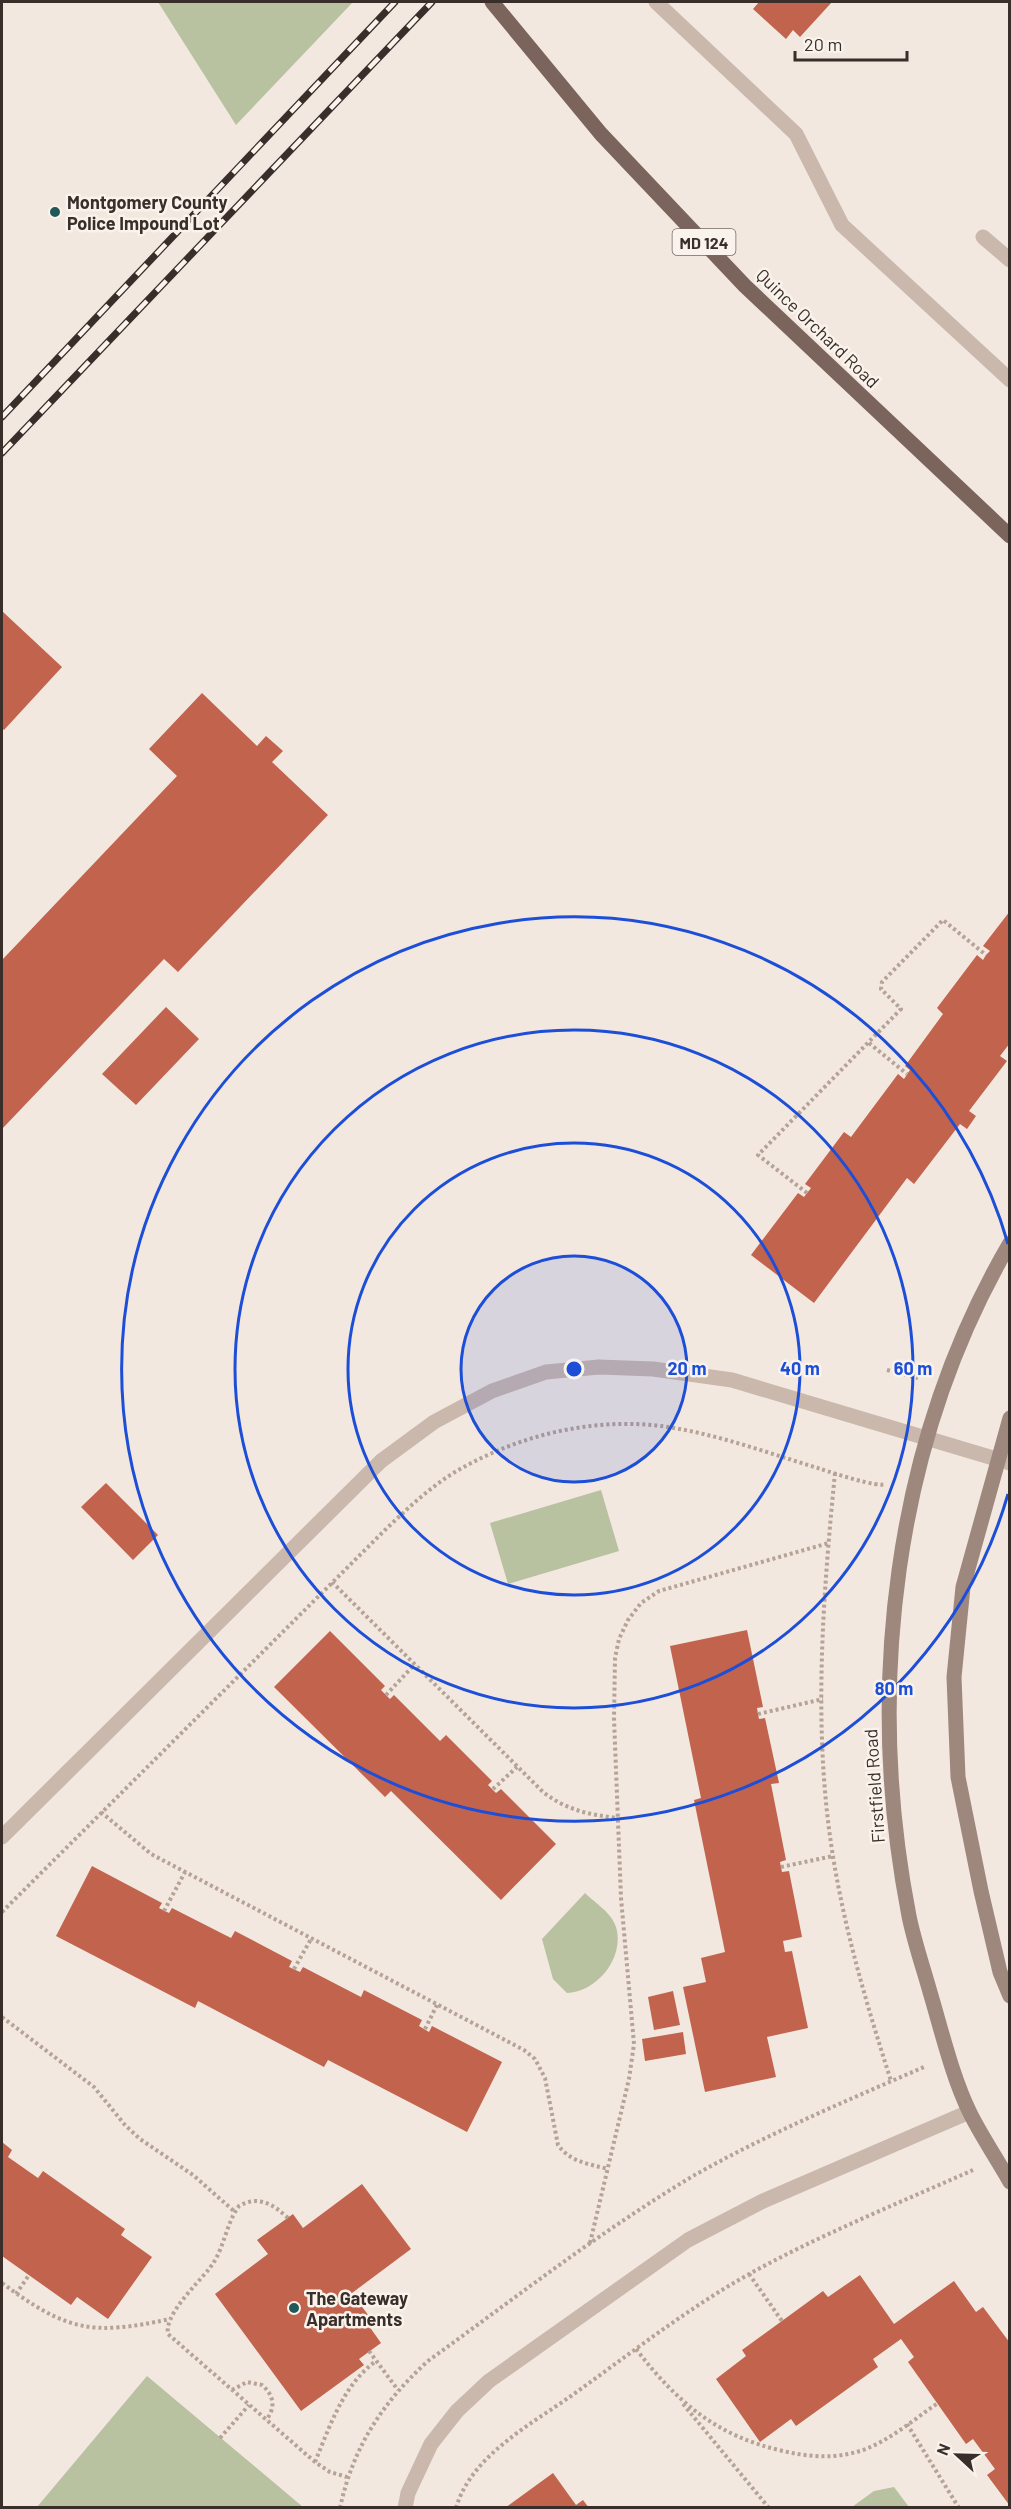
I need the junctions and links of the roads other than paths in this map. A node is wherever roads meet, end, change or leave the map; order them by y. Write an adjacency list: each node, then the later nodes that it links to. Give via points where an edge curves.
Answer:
1 (492, 2): 6 (main road, Quince Orchard Road / MD 124, via 601,134 745,286)
2 (656, 2): 5 (lane, via 796,134 842,225)
3 (984, 237): 4 (lane)
4 (1010, 260)
5 (1010, 380)
6 (1010, 536)
7 (1010, 1243): 9 (street, Firstfield Road, via 992,1272 947,1375)
8 (1010, 1418): 10 (street)
9 (926, 1438): 10 (lane); 11 (lane, via 732,1380 653,1369 599,1367 546,1372 492,1391 434,1422 381,1461); 13 (street, Firstfield Road, via 902,1554 890,1649 888,1739 896,1837 909,1918)
10 (1003, 1461): 12 (street, via 963,1587 954,1677 958,1777 1000,1972)
11 (2, 1837)
12 (1010, 1996)
13 (969, 2112): 14 (street, Firstfield Road); 15 (lane, via 763,2201 688,2240 489,2381 457,2411 431,2444)
14 (1010, 2182)
15 (405, 2508)

